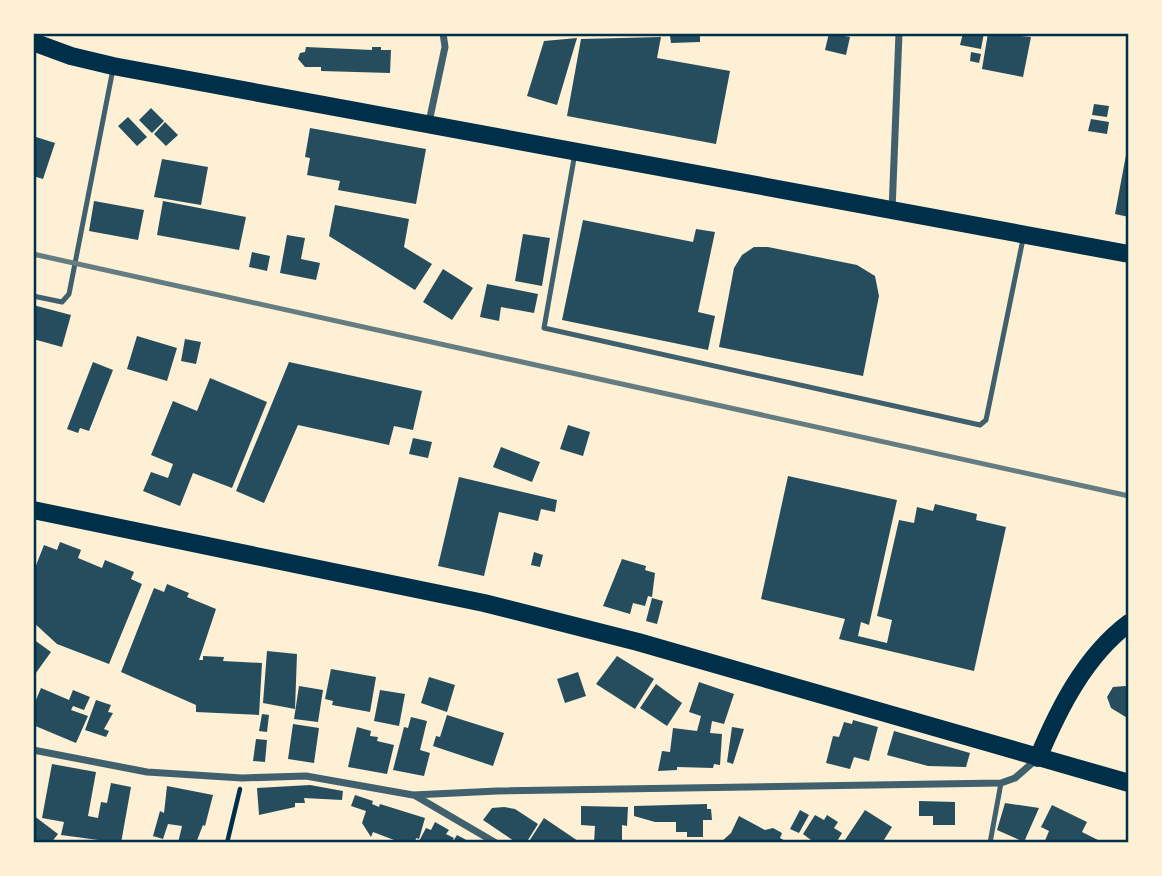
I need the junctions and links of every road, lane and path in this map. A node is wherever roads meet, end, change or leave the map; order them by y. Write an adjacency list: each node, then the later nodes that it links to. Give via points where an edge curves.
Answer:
1 (443, 33): 5 (street, via 445,47)
2 (899, 33): 7 (street)
3 (33, 42): 4 (highway)
4 (113, 66): 5 (highway); 10 (lane, via 69,294 62,302)
5 (429, 122): 6 (highway)
6 (576, 150): 7 (highway); 8 (lane, via 544,328 980,425 986,420)
7 (892, 211): 8 (highway)
8 (1024, 235): 9 (highway)
9 (1129, 254)
10 (33, 296)
11 (33, 510): 14 (highway, via 497,607 638,642)
12 (1129, 623): 14 (highway, via 1106,642 1072,688)
13 (33, 750): 15 (street, via 147,772)
14 (1038, 758): 16 (street, via 1016,778); 17 (highway)
15 (242, 778): 18 (street, via 306,776); 19 (path)
16 (1001, 783): 18 (street); 21 (lane)
17 (1129, 783)
18 (413, 795): 20 (street)
19 (227, 843)
20 (496, 843)
21 (990, 843)

